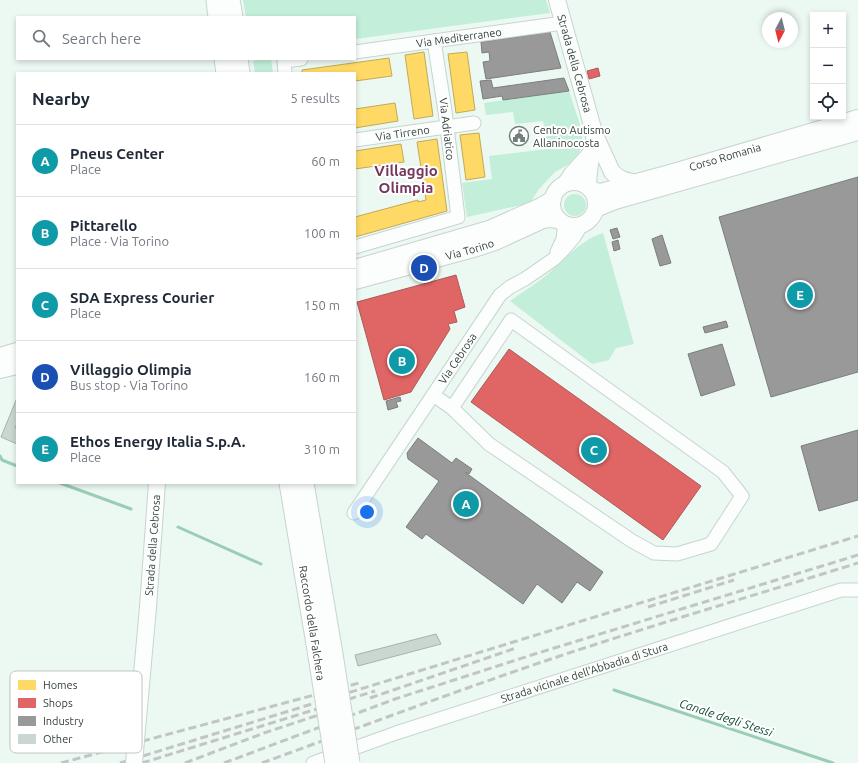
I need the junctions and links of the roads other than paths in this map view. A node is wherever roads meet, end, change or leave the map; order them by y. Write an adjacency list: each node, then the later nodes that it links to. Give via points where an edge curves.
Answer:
1 (216, 0): 4 (highway)
2 (230, 0): 5 (highway)
3 (557, 0): 6 (main road, Strada della Cebrosa)
4 (218, 16)
5 (233, 16)
6 (563, 23): 7 (street, Via Mediterraneo); 18 (main road, Strada della Cebrosa)
7 (434, 41): 8 (street, Via Mediterraneo); 17 (street, Via Adriatico)
8 (356, 52)
9 (224, 60): 12 (highway)
10 (238, 60): 13 (highway)
11 (292, 60): 14 (street, via 284,61)
12 (226, 72)
13 (240, 72)
14 (286, 72)
15 (858, 118): 22 (main road, Corso Romania)
16 (474, 123): 17 (street, Via Tirreno)
17 (447, 127): 20 (street, Via Tirreno); 29 (street, Via Adriatico, via 458,217)
18 (594, 132): 21 (main road, Strada della Cebrosa); 22 (main road, via 612,172 620,179)
19 (858, 132): 26 (main road, Corso Romania, via 615,201)
20 (356, 140)
21 (593, 151): 23 (main road); 24 (main road, Strada della Cebrosa, via 588,176)
22 (637, 183): 24 (main road, Corso Romania, via 601,192)
23 (566, 184): 24 (main road, via 575,182); 25 (main road, via 555,193)
24 (590, 188): 26 (main road, via 595,196)
25 (553, 199): 27 (main road, via 554,211); 31 (main road, Via Torino, via 489,229)
26 (596, 209): 28 (main road, via 589,220)
27 (562, 221): 28 (main road, via 573,226); 30 (street, via 562,239); 32 (main road, Via Torino, via 544,220 477,248)
28 (582, 224): 30 (street, Via Cebrosa)
29 (356, 247)
30 (554, 259): 37 (street, Via Cebrosa, via 500,294)
31 (356, 268)
32 (356, 281)
33 (16, 351): 34 (main road)
34 (0, 356)
35 (16, 366): 36 (main road)
36 (0, 370)
37 (433, 395): 38 (street); 42 (street, Via Cebrosa)
38 (452, 408): 38 (street, via 489,444 632,541 654,553 677,554 711,544 742,496 723,472 511,320)
39 (157, 484): 45 (main road, Strada della Cebrosa, bridge)
40 (289, 484): 44 (highway, Raccordo della Falchera)
41 (304, 484): 44 (highway, Raccordo della Falchera)
42 (354, 514)
43 (858, 590): 48 (street, Strada vicinale dell'Abbadia di Stura, via 841,590 396,733)
44 (321, 626): 49 (highway, Raccordo della Falchera, bridge); 50 (highway, Raccordo della Falchera, bridge)
45 (142, 674)
46 (135, 753): 47 (main road, Strada della Cebrosa, bridge)
47 (134, 763)
48 (313, 763)
49 (335, 763)
50 (350, 763)

